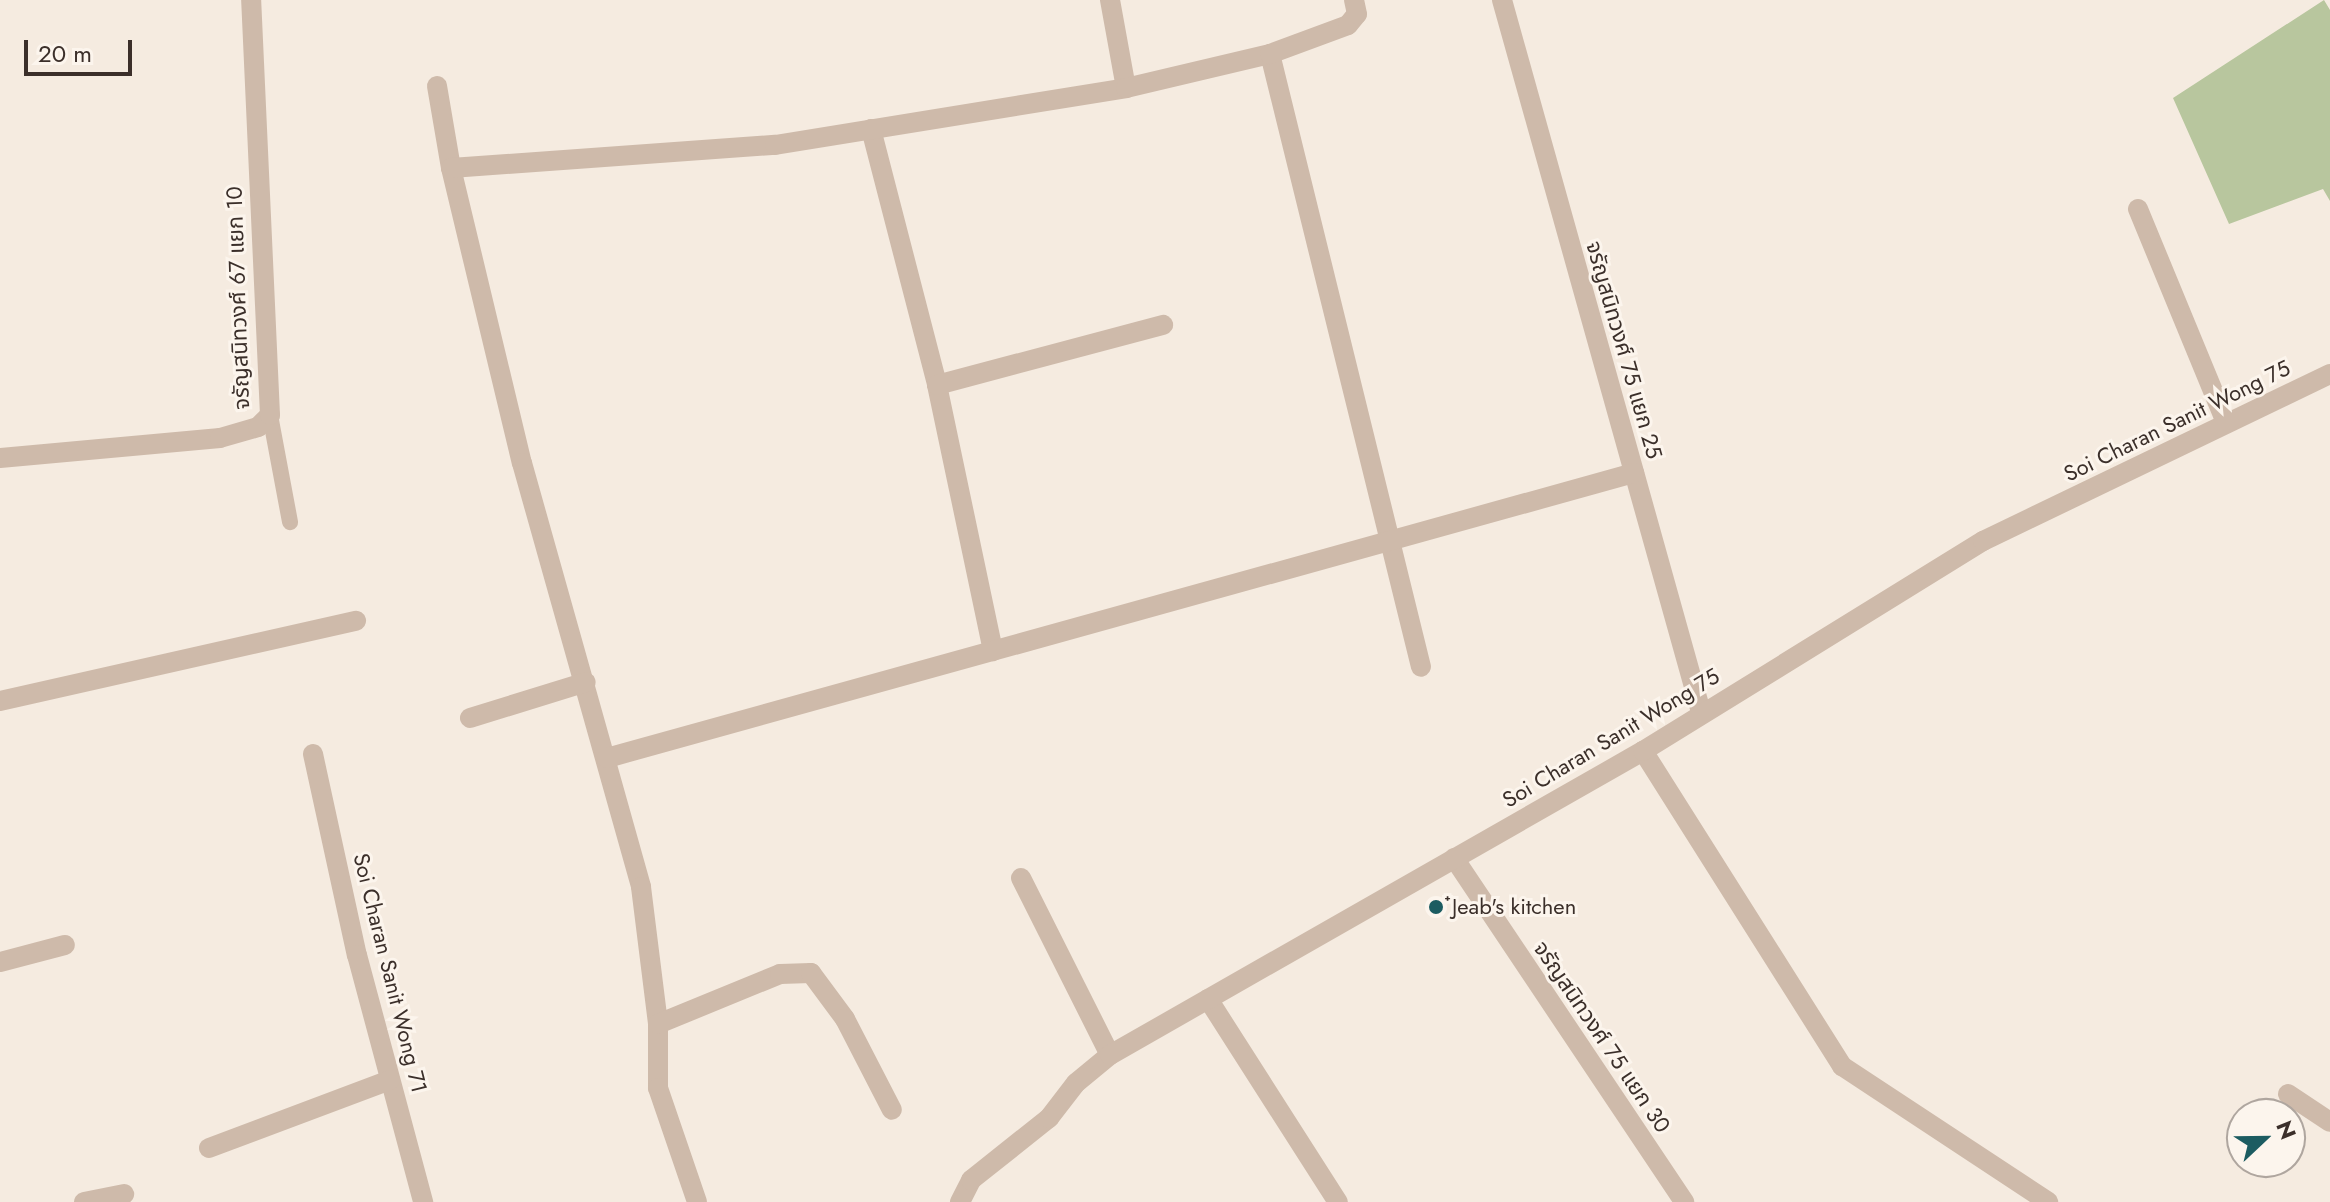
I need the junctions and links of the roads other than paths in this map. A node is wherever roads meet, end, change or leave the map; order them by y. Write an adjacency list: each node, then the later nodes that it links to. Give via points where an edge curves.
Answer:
1 (251, 0): 14 (street, จรัญสนิทวงศ์ 67 แยก 10)
2 (1110, 0): 7 (street)
3 (1354, 0): 5 (street, via 1357,14 1348,25)
4 (1502, 0): 17 (street, จรัญสนิทวงศ์ 75 แยก 25)
5 (1270, 54): 7 (street); 19 (street)
6 (437, 86): 9 (street)
7 (1126, 88): 8 (street)
8 (871, 129): 9 (street, via 775,145); 13 (street)
9 (451, 168): 23 (street, via 522,463)
10 (2138, 209): 15 (street)
11 (1163, 325): 13 (street)
12 (2330, 374): 15 (street, Soi Charan Sanit Wong 75)
13 (937, 385): 21 (street)
14 (270, 415): 16 (street, จรัญสนิทวงศ์ 67 แยก 10, via 258,427 220,438); 18 (lane)
15 (2226, 422): 25 (street, Soi Charan Sanit Wong 75, via 1983,541)
16 (0, 458)
17 (1634, 473): 19 (street); 25 (street, จรัญสนิทวงศ์ 75 แยก 25)
18 (290, 522)
19 (1391, 539): 21 (street); 22 (street)
20 (356, 621): 24 (street)
21 (993, 651): 29 (street)
22 (1421, 667)
23 (586, 682): 26 (street); 29 (street)
24 (0, 701)
25 (1701, 712): 27 (street, Soi Charan Sanit Wong 75)
26 (470, 718)
27 (1643, 751): 30 (street, Soi Charan Sanit Wong 75); 49 (street, via 1842,1066)
28 (313, 754): 37 (street, Soi Charan Sanit Wong 71)
29 (607, 758): 35 (street, via 641,887)
30 (1454, 858): 34 (street, Soi Charan Sanit Wong 75); 48 (street, จรัญสนิทวงศ์ 75 แยก 30)
31 (1021, 878): 36 (street)
32 (65, 945): 33 (street)
33 (0, 962)
34 (1208, 999): 36 (street, Soi Charan Sanit Wong 75); 47 (street)
35 (658, 1024): 39 (street, via 780,974 811,973 845,1019); 45 (street, via 658,1088)
36 (1110, 1055): 46 (street, Soi Charan Sanit Wong 75, via 1076,1083 1049,1118 971,1180)
37 (390, 1080): 41 (street); 44 (street, Soi Charan Sanit Wong 71)
38 (2288, 1094): 40 (street)
39 (892, 1110)
40 (2330, 1122)
41 (209, 1148)
42 (124, 1194): 43 (street)
43 (84, 1202)
44 (423, 1202)
45 (697, 1202)
46 (960, 1202)
47 (1338, 1202)
48 (1684, 1202)
49 (2048, 1202)

